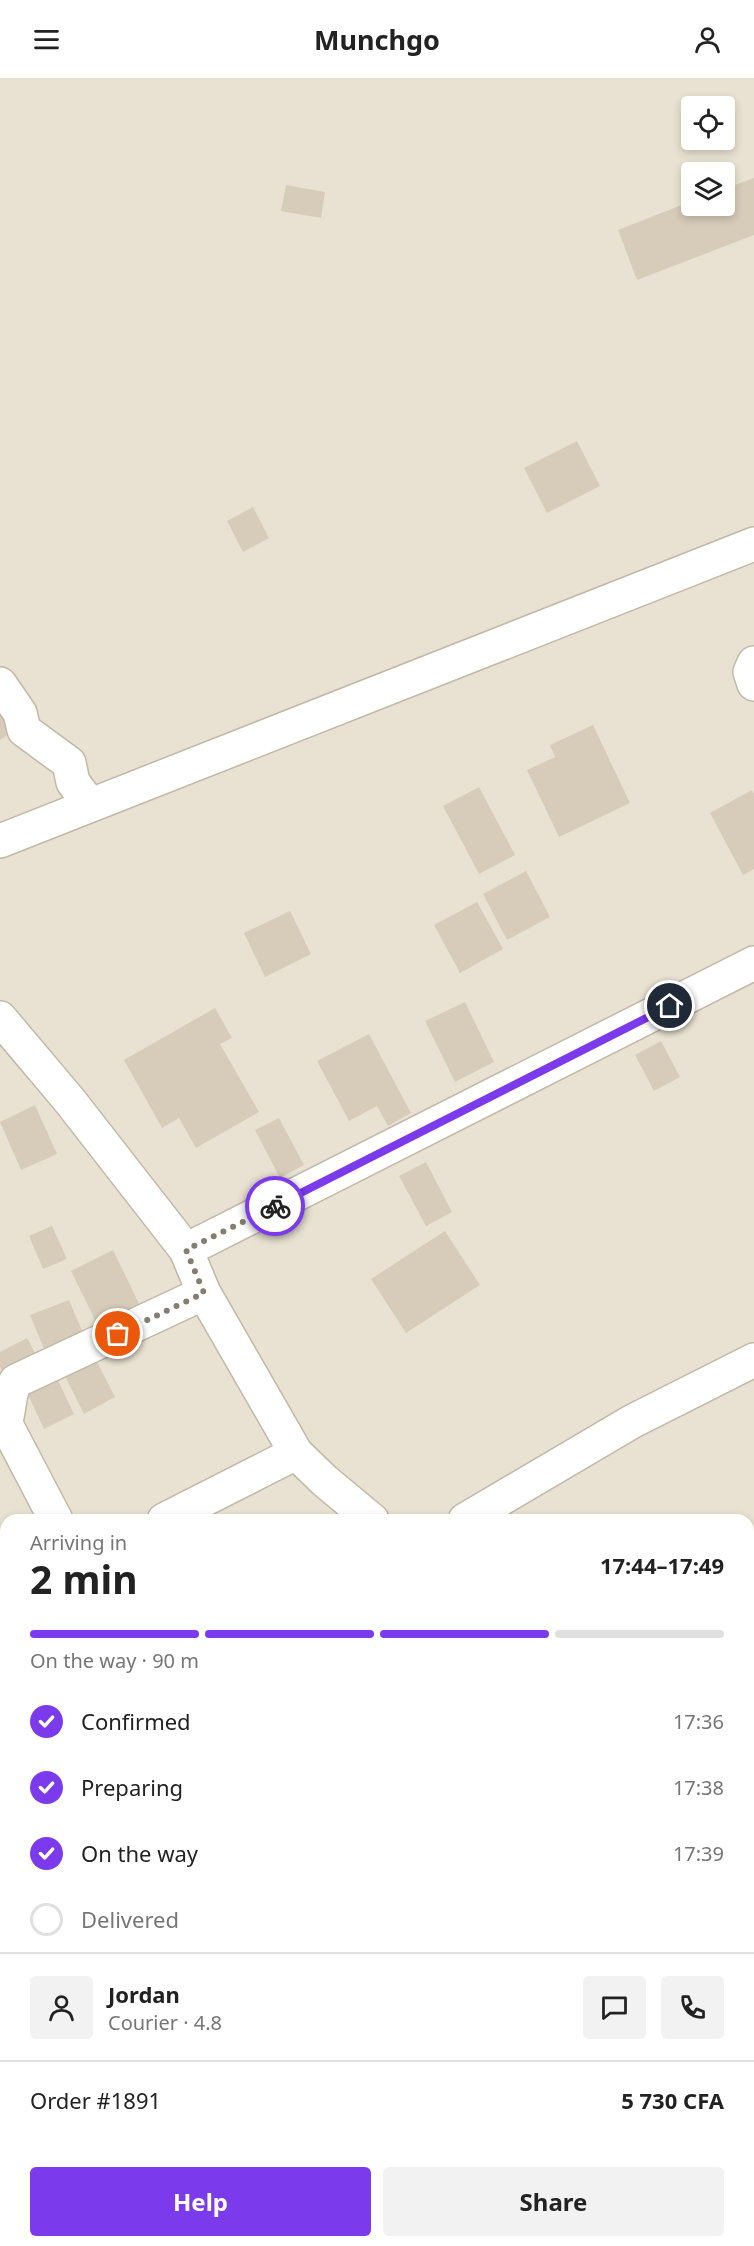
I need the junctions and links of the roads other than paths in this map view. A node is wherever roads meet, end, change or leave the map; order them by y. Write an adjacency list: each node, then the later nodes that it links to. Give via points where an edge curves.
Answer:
1 (754, 544): 5 (street)
2 (754, 663): 4 (street, via 750,672)
3 (0, 684): 5 (street, via 20,713 24,730 69,763 73,782)
4 (754, 684)
5 (90, 805): 6 (street)
6 (0, 841)
7 (754, 963): 9 (street)
8 (0, 1018): 9 (street)
9 (186, 1250): 10 (street)
10 (204, 1293): 12 (street, via 16,1381); 13 (street)
11 (754, 1360): 17 (street, via 633,1421)
12 (2, 1423): 14 (street)
13 (296, 1453): 15 (street); 16 (street)
14 (53, 1514)
15 (176, 1514)
16 (365, 1514)
17 (475, 1514)

